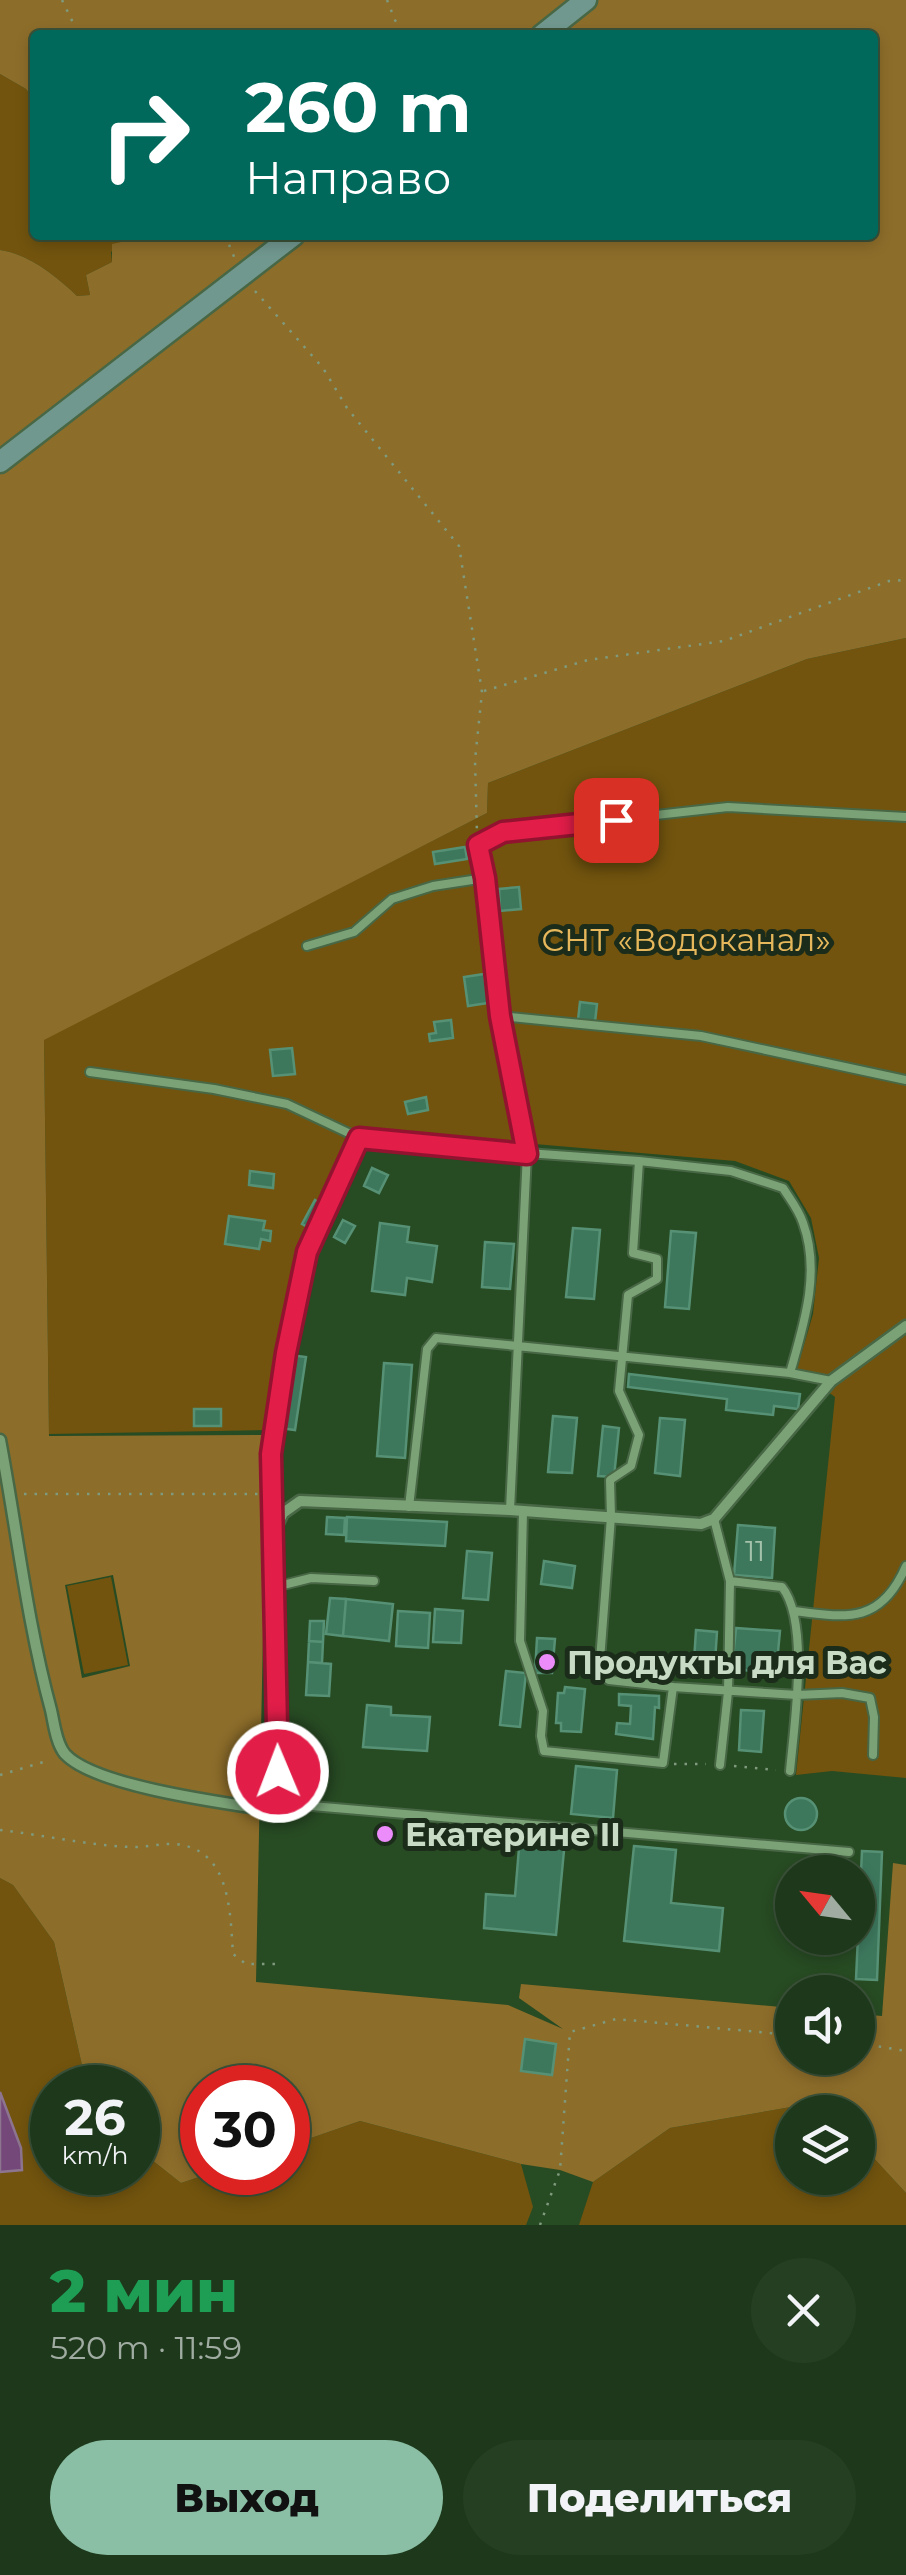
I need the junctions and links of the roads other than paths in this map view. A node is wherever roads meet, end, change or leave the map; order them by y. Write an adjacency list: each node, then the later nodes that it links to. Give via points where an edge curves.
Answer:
1 (586, 0): 2 (street)
2 (548, 30)
3 (288, 240): 4 (street)
4 (0, 462)
5 (906, 817): 6 (lane, via 728,807 503,832 478,845)
6 (485, 878): 7 (lane, via 392,899 354,932); 8 (lane)
7 (307, 946)
8 (500, 1016): 10 (lane, via 701,1036); 12 (lane)
9 (90, 1072): 11 (lane, via 287,1104)
10 (906, 1080)
11 (359, 1138): 12 (lane); 24 (lane, via 307,1252 271,1454)
12 (527, 1154): 13 (lane); 15 (lane)
13 (639, 1161): 16 (lane, via 632,1253 657,1259 657,1280 628,1295); 17 (lane, via 731,1170 783,1188 803,1220 811,1256 808,1310)
14 (906, 1326): 18 (street)
15 (516, 1348): 16 (lane); 20 (lane, via 436,1338 426,1349); 21 (lane)
16 (621, 1356): 17 (lane); 22 (lane, via 620,1392 639,1435 631,1466 610,1480)
17 (790, 1373): 18 (lane)
18 (831, 1380): 23 (street)
19 (0, 1440): 36 (street, via 44,1684 66,1755 108,1776)
20 (409, 1506): 21 (street); 24 (street, via 300,1501 283,1512)
21 (516, 1511): 22 (street); 30 (lane, via 520,1641 543,1711 544,1750 663,1764)
22 (611, 1517): 23 (street, via 686,1525); 30 (lane, via 599,1673)
23 (714, 1519): 27 (lane)
24 (274, 1533): 28 (street)
25 (906, 1566): 29 (lane, via 874,1606 850,1618)
26 (374, 1581): 28 (lane, via 311,1578)
27 (730, 1582): 29 (lane, via 782,1587); 31 (lane)
28 (275, 1587): 36 (street)
29 (796, 1611): 32 (lane)
30 (672, 1687): 31 (lane)
31 (728, 1692): 32 (lane); 34 (lane)
32 (797, 1694): 33 (lane, via 870,1698); 35 (lane)
33 (873, 1754)
34 (720, 1765)
35 (790, 1771)
36 (277, 1812): 37 (lane, via 300,1805)
37 (849, 1852)

